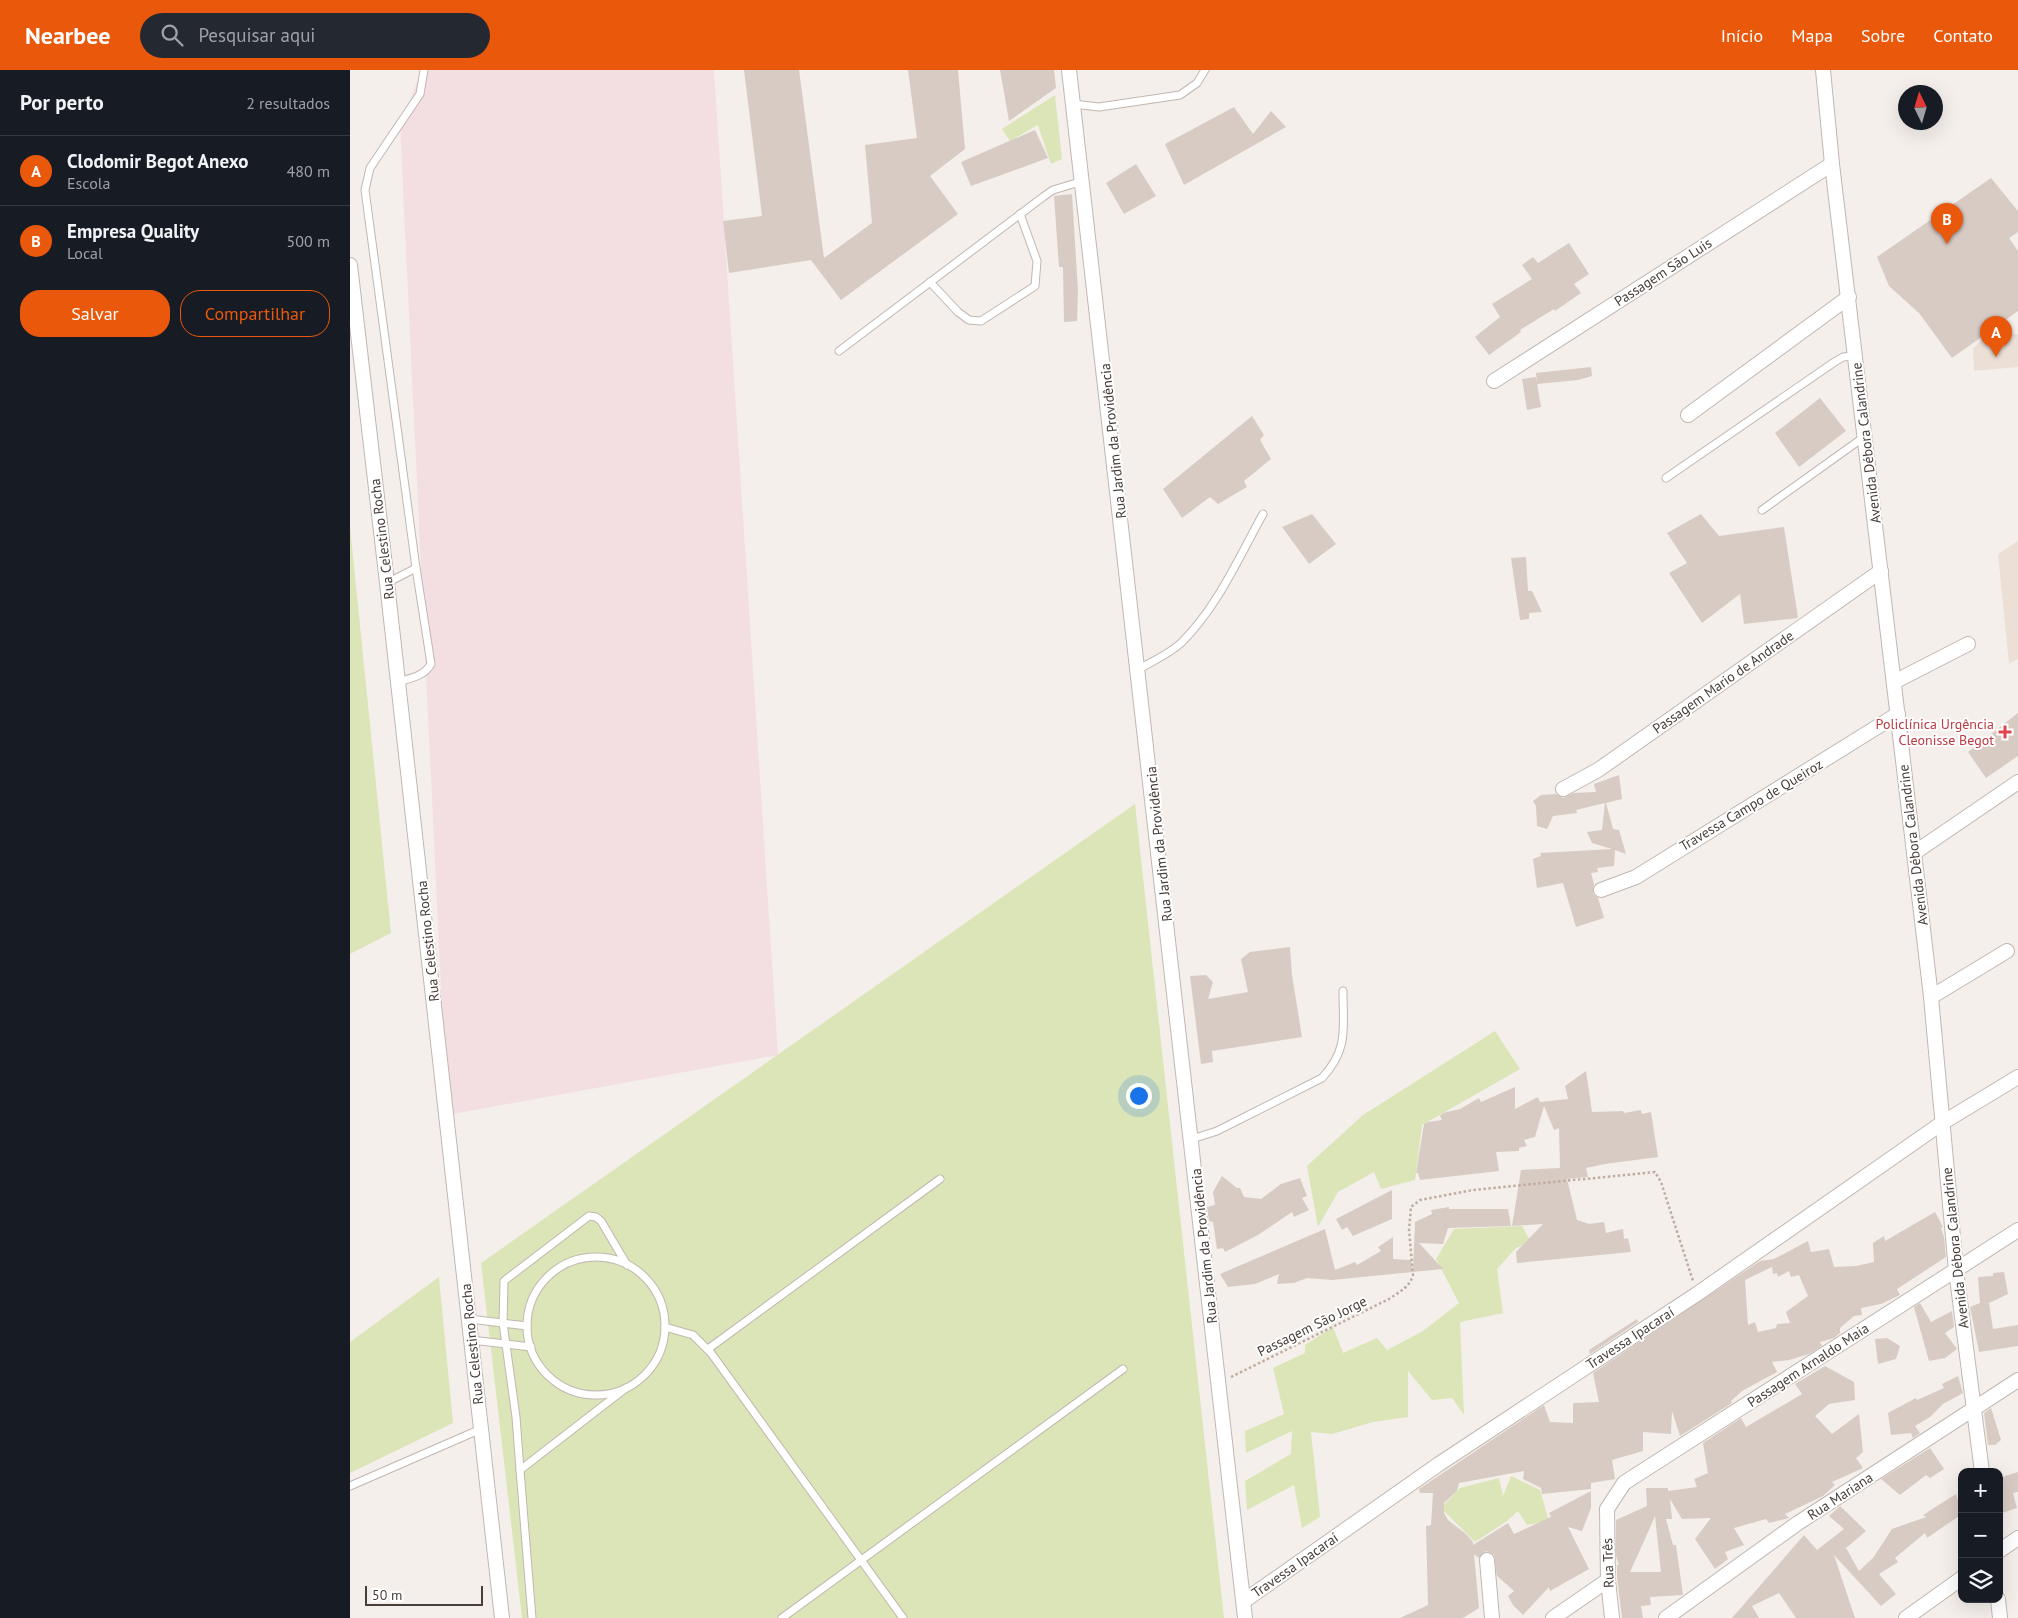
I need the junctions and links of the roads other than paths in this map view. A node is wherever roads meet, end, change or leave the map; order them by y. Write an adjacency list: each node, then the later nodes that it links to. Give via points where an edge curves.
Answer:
1 (424, 70): 20 (lane, via 420,94 370,168 365,190)
2 (1070, 70): 5 (street, Rua Jardim da Providência)
3 (1205, 70): 5 (lane, via 1197,83 1180,95 1099,107)
4 (1823, 70): 6 (street, Avenida Débora Calandrine)
5 (1073, 104): 7 (street, Rua Jardim da Providência)
6 (1832, 164): 11 (street, Avenida Débora Calandrine); 14 (street, Passagem São Luis)
7 (1083, 181): 8 (lane, via 1053,190); 24 (street, Rua Jardim da Providência)
8 (1020, 214): 10 (lane); 10 (lane, via 1037,261 1035,286 981,321 969,320 958,312)
9 (350, 265): 22 (street, Rua Celestino Rocha)
10 (930, 282): 12 (lane)
11 (1848, 297): 13 (street, Avenida Débora Calandrine); 15 (street)
12 (839, 351)
13 (1855, 356): 16 (street, Avenida Débora Calandrine); 17 (lane, via 1843,357)
14 (1494, 381)
15 (1688, 415)
16 (1864, 437): 18 (lane); 21 (street, Avenida Débora Calandrine)
17 (1666, 478)
18 (1762, 510)
19 (1263, 514): 24 (lane, via 1214,601 1198,622 1181,643)
20 (416, 568): 22 (lane); 25 (lane, via 431,664 420,676)
21 (1881, 571): 26 (street, Avenida Débora Calandrine); 29 (street, Passagem Mario de Andrade, via 1598,770)
22 (388, 583): 25 (street, Rua Celestino Rocha)
23 (1968, 644): 26 (street)
24 (1139, 669): 37 (street, Rua Jardim da Providência)
25 (398, 682): 42 (street, Rua Celestino Rocha)
26 (1894, 682): 27 (street, Avenida Débora Calandrine)
27 (1898, 714): 30 (street, Avenida Débora Calandrine); 31 (street, Travessa Campo de Queiroz, via 1636,876)
28 (2018, 782): 30 (street)
29 (1563, 789)
30 (1914, 853): 34 (street, Avenida Débora Calandrine)
31 (1601, 890)
32 (2007, 951): 34 (street)
33 (1343, 991): 37 (lane, via 1342,1046 1335,1064 1322,1078 1217,1131)
34 (1931, 997): 36 (street, Avenida Débora Calandrine)
35 (2018, 1077): 36 (street, Travessa Ipacaraí)
36 (1942, 1123): 41 (street, Avenida Débora Calandrine); 65 (street, Travessa Ipacaraí, via 1697,1294 1439,1464)
37 (1192, 1138): 65 (street, Rua Jardim da Providência)
38 (940, 1179): 49 (lane)
39 (2018, 1230): 41 (street, Passagem Arnaldo Maia)
40 (627, 1265): 43 (lane, via 601,1221 589,1216 504,1281); 44 (lane, via 590,1258 560,1268 538,1290 528,1313); 45 (lane, via 648,1281 655,1291 661,1302)
41 (1956, 1270): 53 (street, Avenida Débora Calandrine); 58 (street, Passagem Arnaldo Maia, via 1624,1483)
42 (470, 1318): 43 (lane); 46 (street, Rua Celestino Rocha)
43 (503, 1323): 44 (lane); 47 (lane)
44 (527, 1326): 48 (lane)
45 (665, 1327): 49 (lane, via 693,1335); 52 (lane, via 664,1340 654,1363 637,1382)
46 (471, 1340): 47 (lane); 54 (street, Rua Celestino Rocha)
47 (505, 1344): 48 (lane); 56 (lane)
48 (531, 1347): 52 (lane, via 545,1372 565,1388 589,1395 614,1393)
49 (708, 1349): 62 (lane)
50 (1123, 1369): 62 (lane)
51 (2018, 1380): 53 (street, Rua Mariana)
52 (626, 1388): 56 (lane)
53 (1974, 1410): 55 (street, Avenida Débora Calandrine); 75 (street, Rua Mariana, via 1798,1523)
54 (481, 1429): 57 (lane); 67 (street, Rua Celestino Rocha)
55 (1981, 1468)
56 (520, 1470): 68 (lane)
57 (350, 1486)
58 (1607, 1509): 63 (street, Rua Três)
59 (2018, 1538): 60 (street)
60 (2003, 1548)
61 (1487, 1560): 72 (street)
62 (862, 1561): 69 (lane); 70 (lane)
63 (1608, 1580): 73 (street); 74 (street, Rua Três)
64 (1958, 1581): 76 (street)
65 (1244, 1602): 71 (street, Rua Jardim da Providência)
66 (1998, 1603): 77 (street)
67 (502, 1618)
68 (532, 1618)
69 (782, 1618)
70 (903, 1618)
71 (1245, 1618)
72 (1492, 1618)
73 (1553, 1618)
74 (1612, 1618)
75 (1666, 1618)
76 (1906, 1618)
77 (2000, 1618)

